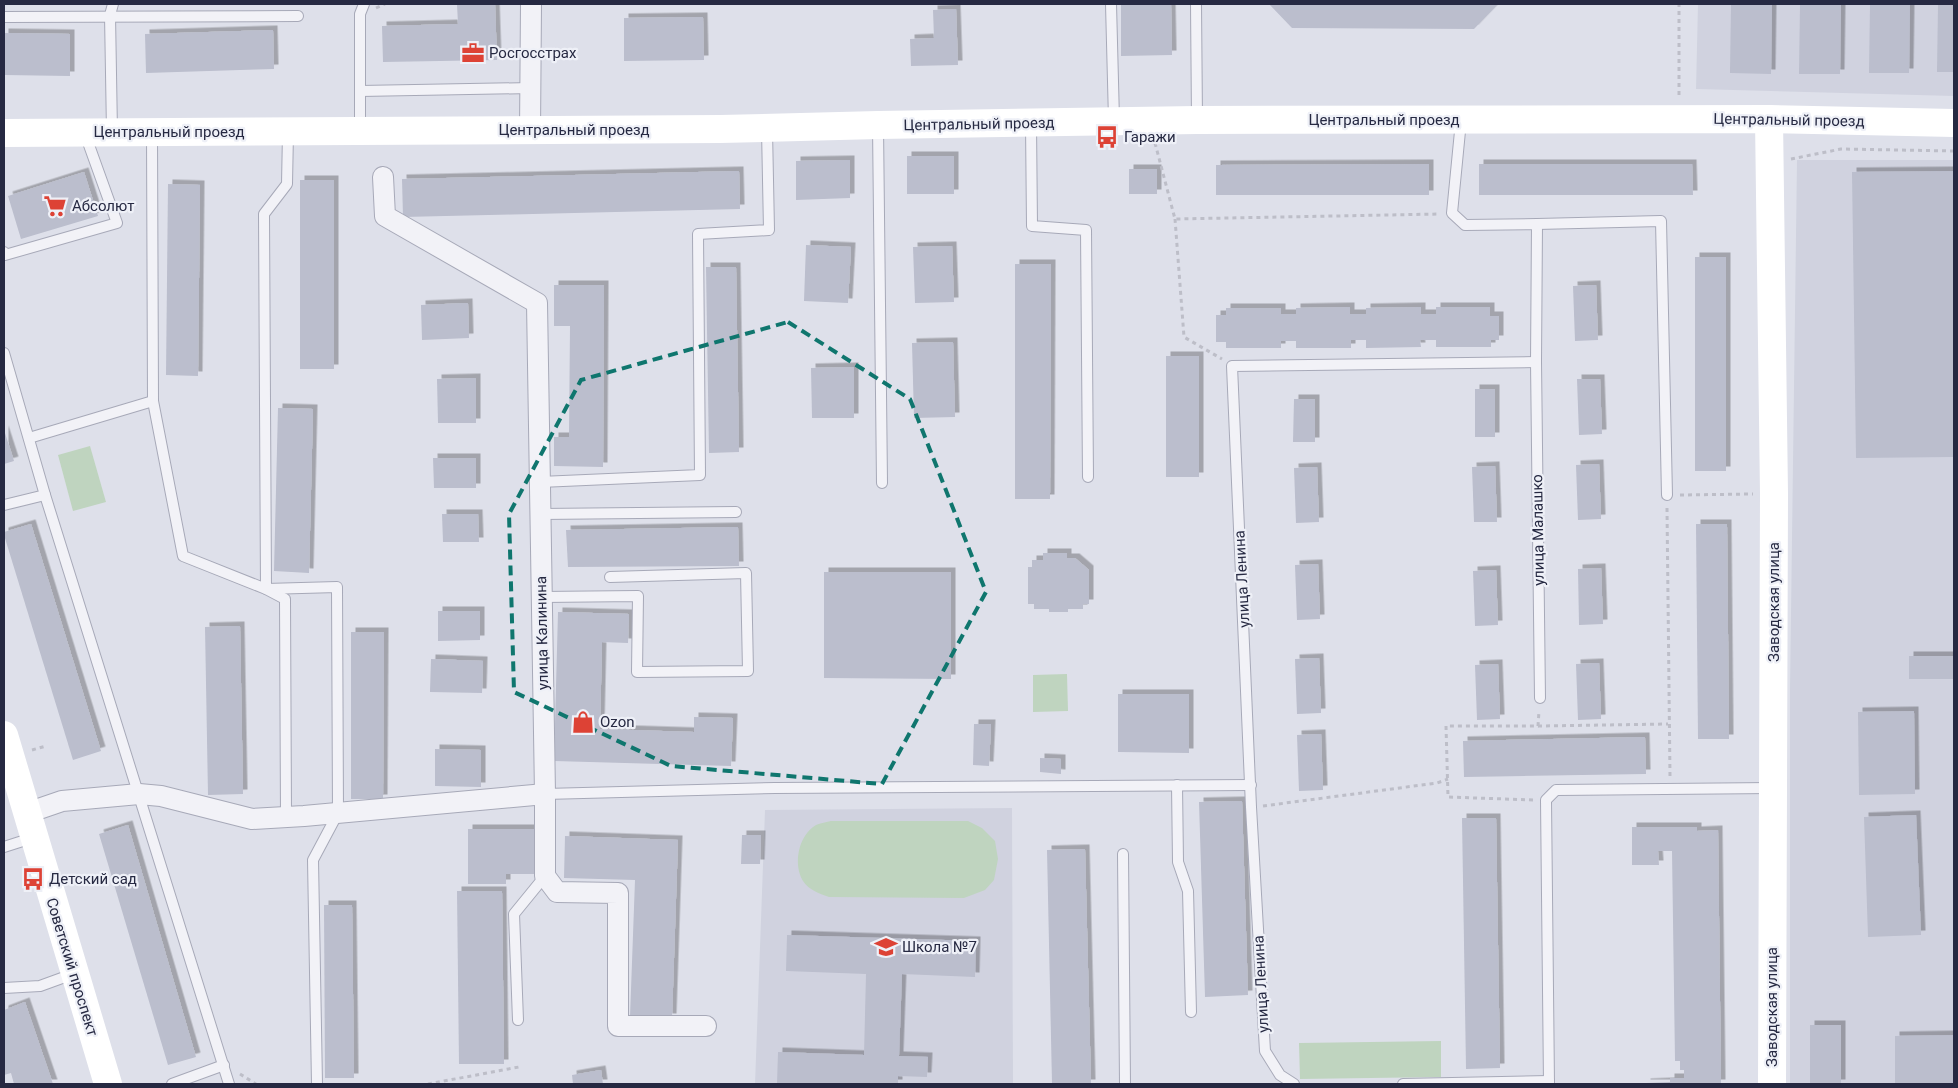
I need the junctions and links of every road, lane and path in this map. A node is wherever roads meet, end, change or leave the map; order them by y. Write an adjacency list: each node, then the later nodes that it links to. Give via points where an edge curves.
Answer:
1 (113, 4): 9 (lane)
2 (364, 4): 13 (lane, via 360,14)
3 (385, 4): 8 (path)
4 (531, 4): 12 (street)
5 (1111, 4): 19 (lane)
6 (1196, 4): 16 (lane)
7 (1679, 4): 14 (path)
8 (374, 10)
9 (110, 16): 10 (lane); 11 (lane); 30 (lane)
10 (298, 16)
11 (4, 17)
12 (531, 88): 13 (lane); 25 (street)
13 (360, 91): 24 (lane)
14 (1679, 95)
15 (1769, 119): 17 (main road, Центральный проезд); 21 (main road, Центральный проезд); 46 (main road, Заводская улица)
16 (1197, 120): 17 (main road, Центральный проезд); 18 (main road, Центральный проезд)
17 (1461, 120): 34 (lane)
18 (1147, 121): 19 (main road, Центральный проезд); 35 (path)
19 (1114, 122): 20 (main road, Центральный проезд)
20 (1031, 123): 22 (main road, Центральный проезд); 43 (lane, via 1032,226 1086,230)
21 (1954, 123)
22 (878, 124): 23 (main road, Центральный проезд); 45 (lane)
23 (767, 127): 25 (main road, Центральный проезд); 44 (lane, via 769,230 698,234 700,475)
24 (360, 130): 25 (main road, Центральный проезд); 28 (main road, Центральный проезд)
25 (530, 131)
26 (4, 132): 29 (main road, Центральный проезд)
27 (152, 132): 28 (main road, Центральный проезд); 30 (main road, Центральный проезд); 41 (lane)
28 (288, 132): 53 (lane, via 287,184 264,214)
29 (85, 133): 30 (main road, Центральный проезд); 37 (lane, via 117,223 5,255)
30 (112, 133)
31 (1954, 150): 32 (path, via 1841,149 1791,158)
32 (1791, 168)
33 (383, 177): 44 (street, улица Калинина, via 385,216 537,303)
34 (1452, 213): 35 (path); 36 (lane, via 1465,225)
35 (1175, 219): 40 (path, via 1184,337)
36 (1537, 224): 39 (lane, улица Малашко); 48 (lane, via 1661,221)
37 (4, 252)
38 (4, 353): 42 (lane)
39 (1536, 362): 40 (lane); 55 (lane, улица Малашко)
40 (1232, 366): 62 (lane, улица Ленина)
41 (153, 401): 42 (lane); 53 (lane, via 182,556)
42 (29, 438): 47 (lane)
43 (1088, 477)
44 (540, 482): 51 (street, улица Калинина)
45 (882, 483)
46 (1774, 494): 48 (path); 63 (main road, Заводская улица)
47 (45, 495): 49 (lane); 65 (lane)
48 (1667, 495): 56 (path)
49 (4, 505)
50 (736, 512): 51 (lane)
51 (541, 514): 54 (street, улица Калинина)
52 (610, 577): 54 (lane, via 746,573 748,671 637,672 638,596)
53 (266, 589): 69 (lane, via 337,587); 70 (lane, via 285,599)
54 (542, 597): 66 (street, улица Калинина)
55 (1540, 698): 57 (path)
56 (1668, 724): 57 (path); 64 (path)
57 (1538, 726): 60 (path, via 1446,726)
58 (46, 746): 59 (path)
59 (12, 748): 71 (main road, Советский проспект)
60 (1448, 779): 67 (path, via 1448,797); 68 (path)
61 (1177, 785): 62 (lane); 66 (lane, via 774,788); 77 (lane, via 1178,862 1188,891)
62 (1251, 785): 68 (lane, улица Ленина)
63 (1773, 788): 64 (lane); 91 (main road, Заводская улица)
64 (1670, 789): 67 (lane, via 1556,790)
65 (139, 794): 70 (street, via 161,796 252,819); 71 (street, via 62,801); 80 (lane)
66 (545, 794): 69 (street); 74 (street, улица Калинина)
67 (1546, 800): 82 (lane)
68 (1251, 808): 89 (lane, улица Ленина, via 1265,1051 1280,1075)
69 (338, 813): 70 (street); 86 (lane, via 314,860)
70 (286, 817)
71 (30, 825): 72 (lane); 75 (main road, Советский проспект)
72 (4, 847)
73 (1123, 854): 88 (lane)
74 (545, 876): 78 (lane, via 514,914); 79 (street, via 558,892 618,894 618,1026)
75 (74, 974): 76 (lane, via 40,986); 83 (main road, Советский проспект)
76 (4, 988)
77 (1191, 1012)
78 (518, 1020)
79 (706, 1026)
80 (224, 1064): 84 (lane); 85 (lane)
81 (519, 1067): 87 (path)
82 (1549, 1083): 90 (lane)
83 (108, 1084)
84 (172, 1084)
85 (229, 1084)
86 (317, 1084)
87 (428, 1084)
88 (1125, 1084)
89 (1294, 1084)
90 (1403, 1084)
91 (1772, 1084)

